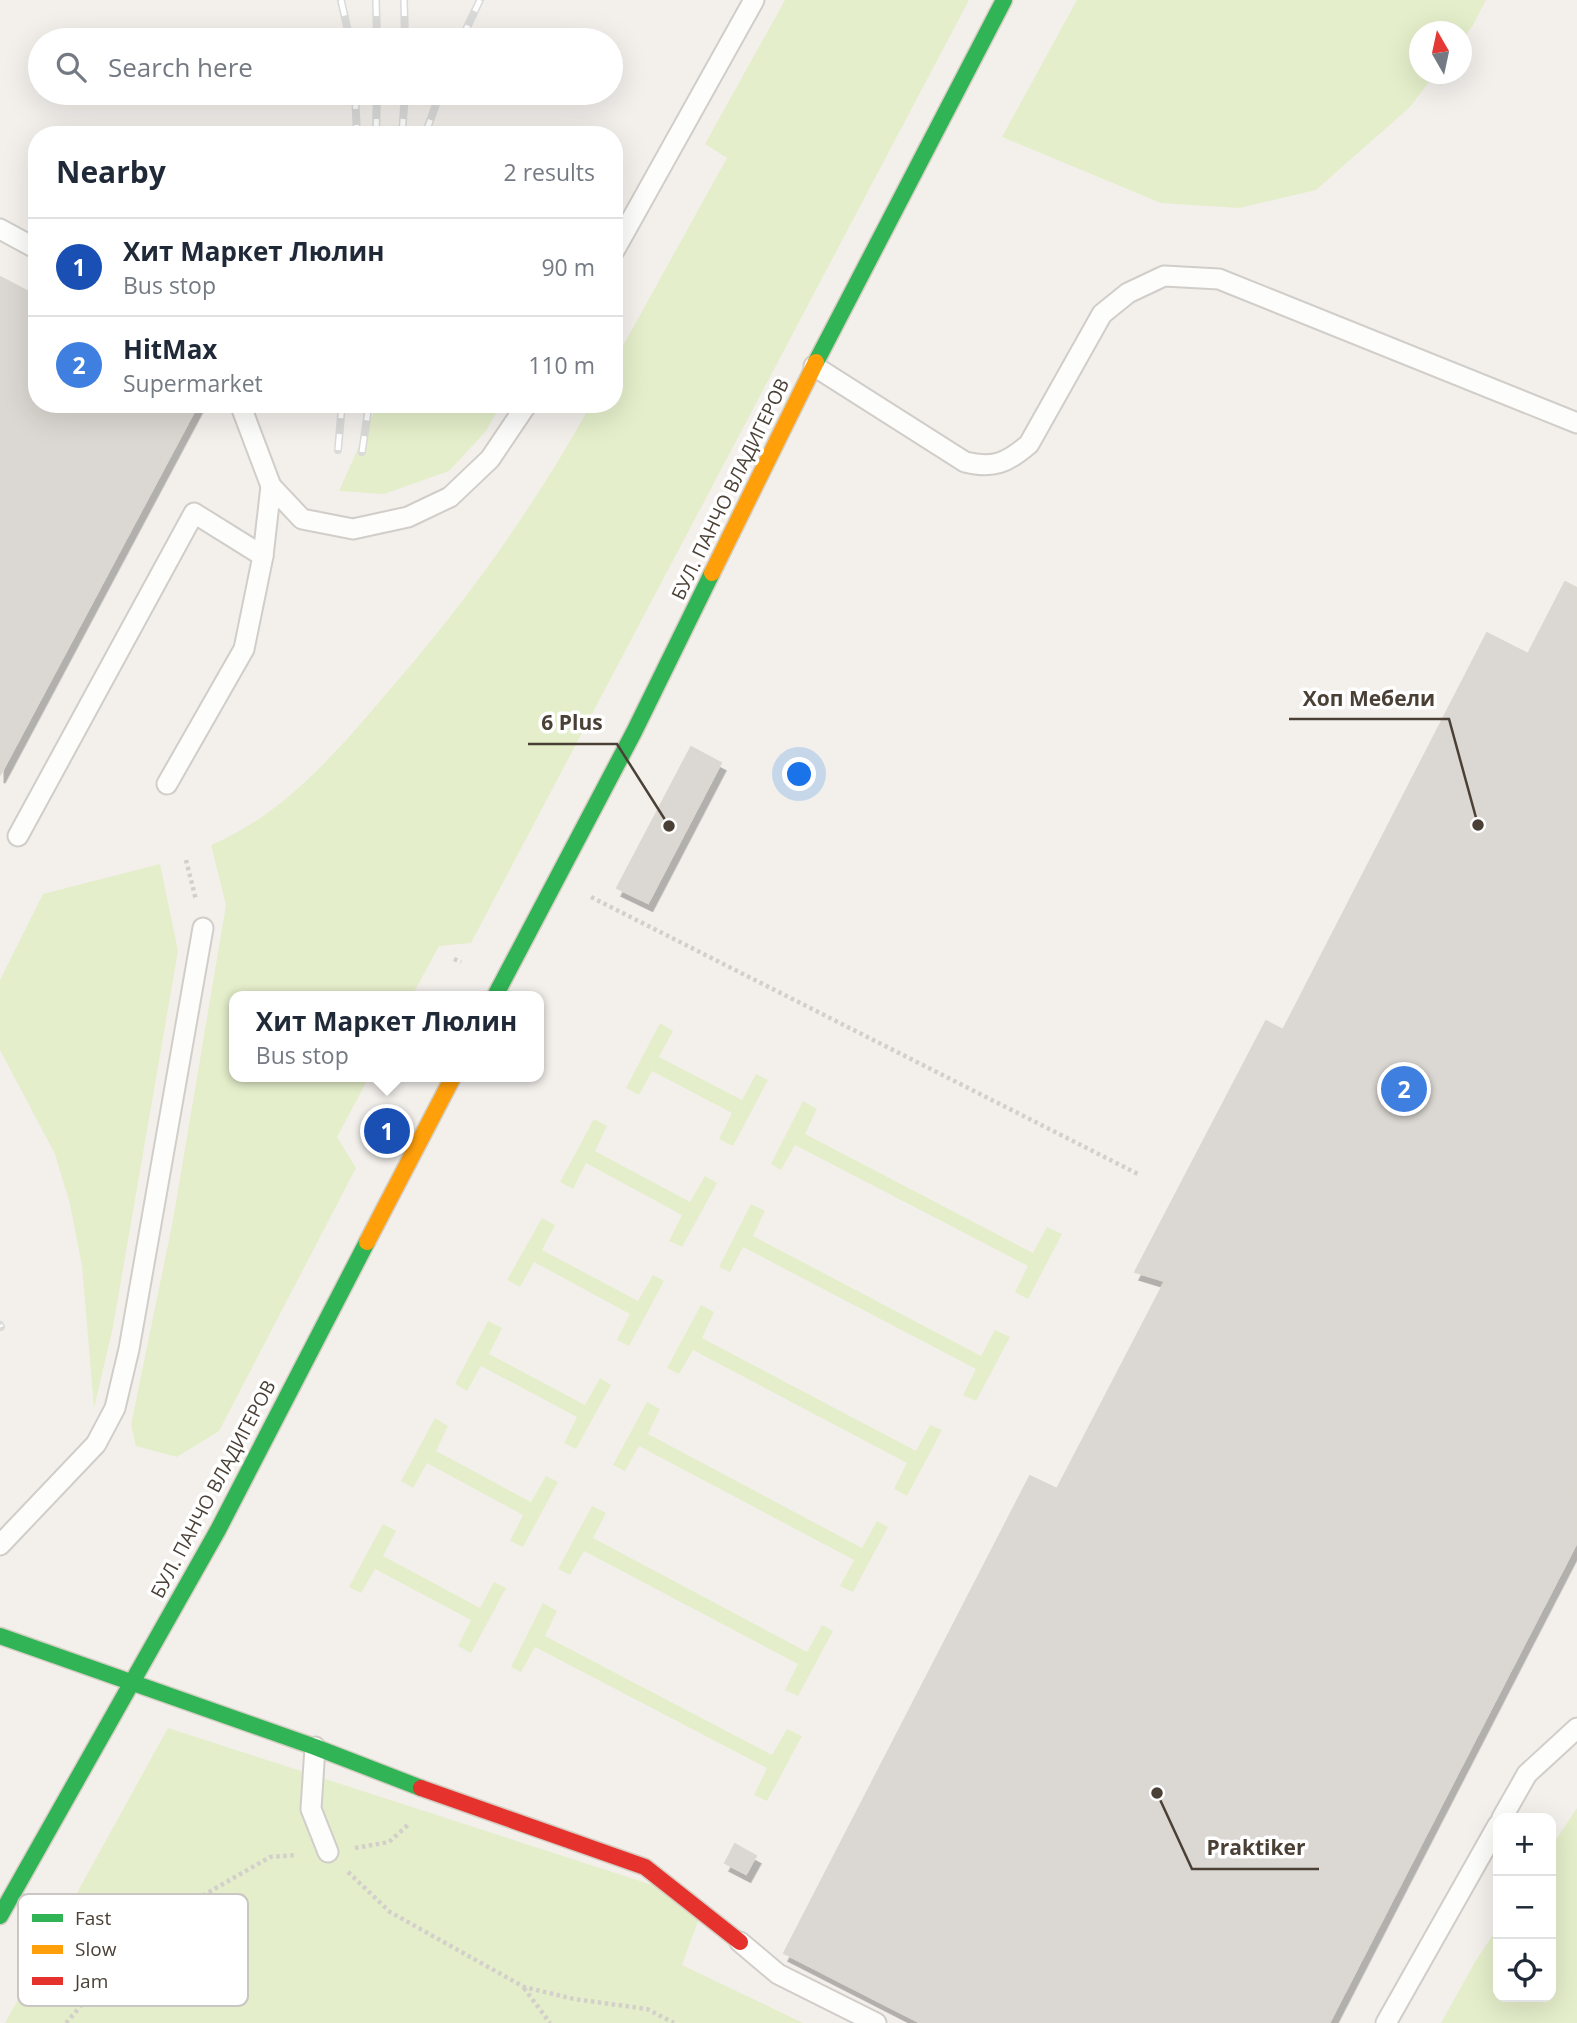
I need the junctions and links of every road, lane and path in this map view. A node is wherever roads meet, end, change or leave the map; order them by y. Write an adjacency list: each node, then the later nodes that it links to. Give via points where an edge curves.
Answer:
1 (754, 0): 4 (lane)
2 (1004, 0): 6 (street, БУЛ. ПАНЧО ВЛАДИГЕРОВ)
3 (0, 229): 5 (lane)
4 (623, 235)
5 (28, 244)
6 (814, 366): 9 (lane, via 965,462 986,467 1013,458 1029,444 1101,314 1128,293 1164,276 1219,279); 20 (street, БУЛ. ПАНЧО ВЛАДИГЕРОВ, via 634,732)
7 (243, 413): 10 (lane)
8 (521, 413): 10 (lane, via 490,459 450,497 408,517 353,529 302,519)
9 (1577, 423)
10 (271, 486): 11 (lane)
11 (264, 556): 12 (lane, via 244,649); 13 (lane, via 194,513)
12 (167, 784)
13 (18, 836)
14 (186, 860): 15 (path)
15 (195, 894)
16 (590, 897): 22 (path)
17 (203, 928): 23 (lane, via 115,1408 96,1444)
18 (454, 959): 19 (path)
19 (461, 962)
20 (498, 991)
21 (450, 1082): 25 (street, БУЛ. ПАНЧО ВЛАДИГЕРОВ, via 218,1530)
22 (1140, 1175)
23 (0, 1545)
24 (0, 1636): 25 (street)
25 (132, 1682): 27 (street); 33 (street, БУЛ. ПАНЧО ВЛАДИГЕРОВ)
26 (1577, 1728): 29 (lane, via 1527,1774)
27 (316, 1747): 28 (street); 31 (lane, via 311,1810)
28 (441, 1796): 31 (path, via 389,1842); 34 (street, via 645,1867)
29 (1505, 1813)
30 (1493, 1834): 41 (lane)
31 (328, 1852): 32 (path, via 270,1857); 35 (path, via 390,1912)
32 (206, 1894)
33 (0, 1916)
34 (740, 1942): 40 (lane, via 778,1973)
35 (524, 1987): 38 (path); 39 (path, via 647,2009)
36 (81, 2006): 37 (path)
37 (66, 2023)
38 (550, 2023)
39 (674, 2023)
40 (876, 2023)
41 (1386, 2023)

